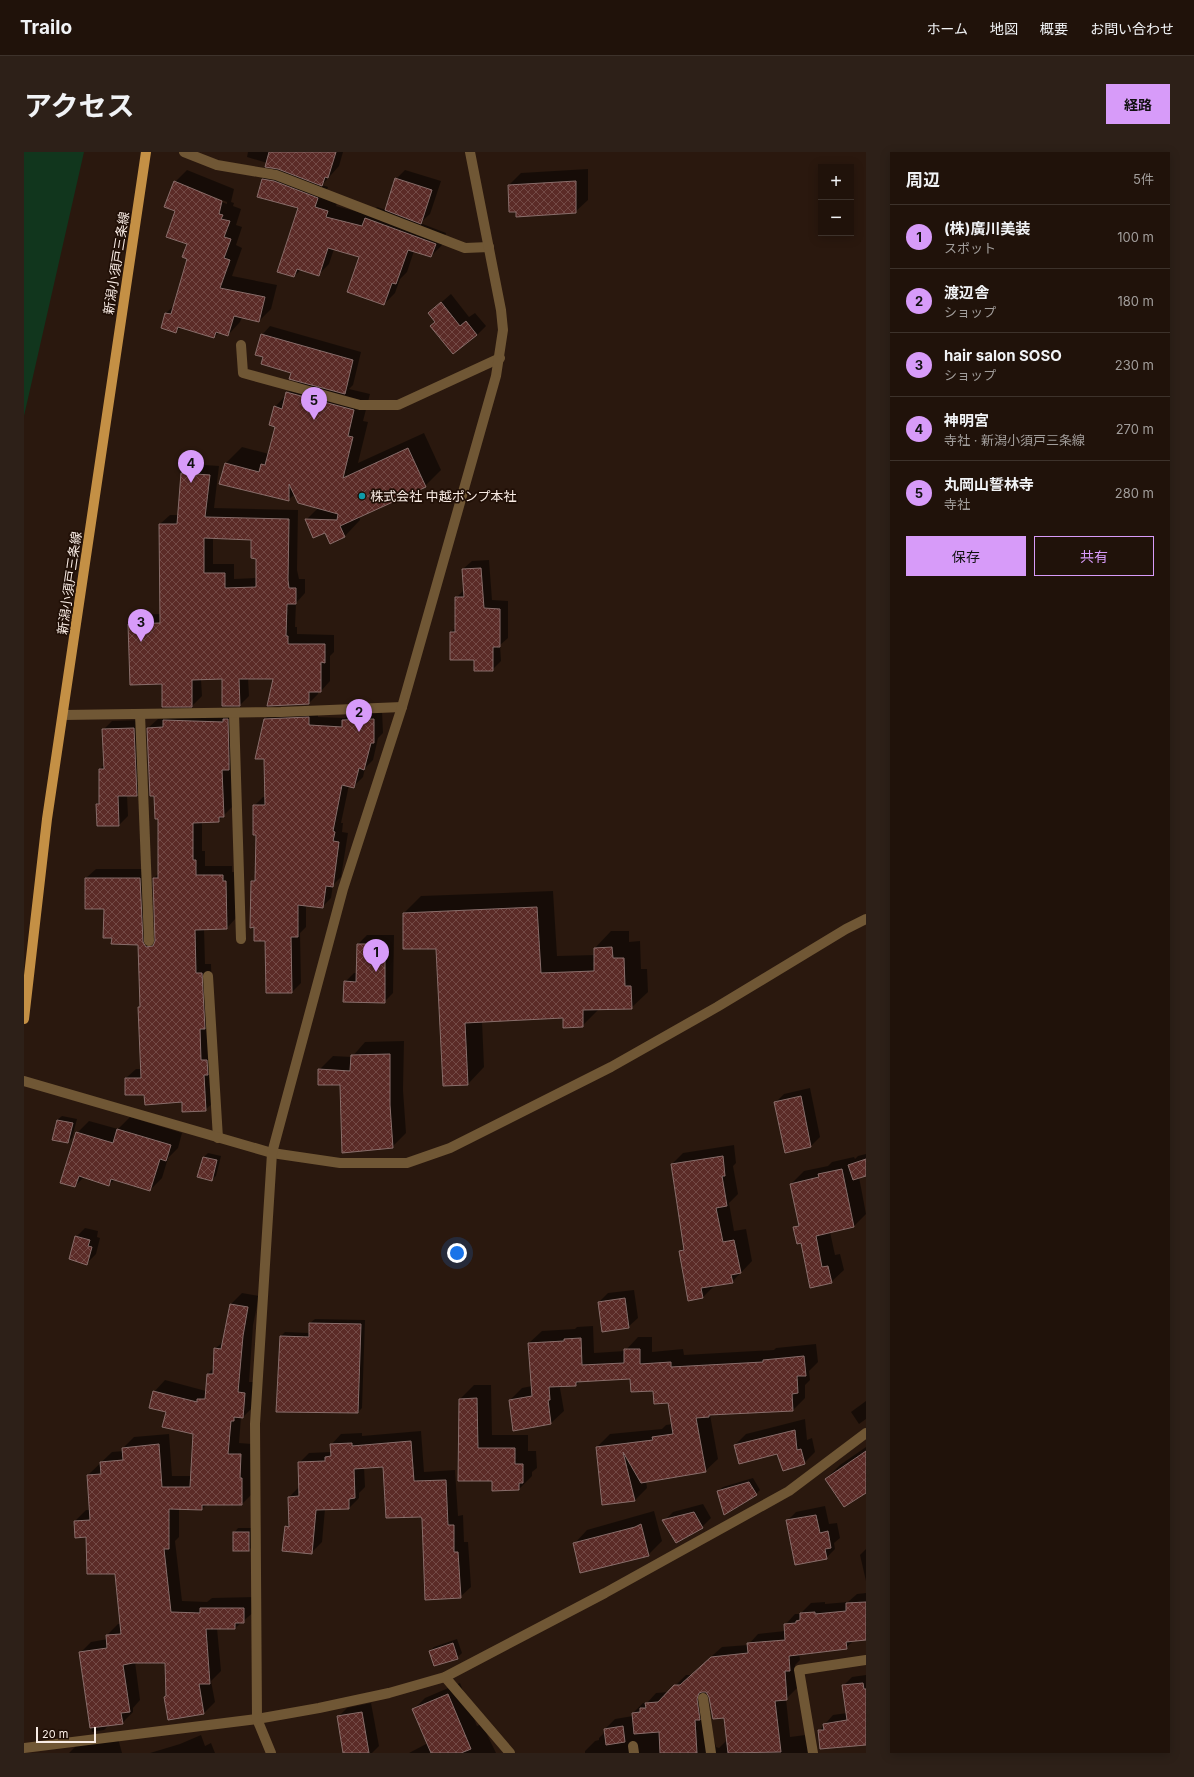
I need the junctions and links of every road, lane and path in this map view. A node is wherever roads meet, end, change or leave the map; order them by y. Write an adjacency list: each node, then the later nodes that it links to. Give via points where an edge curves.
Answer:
1 (146, 152): 10 (main road, 新潟小須戸三条線)
2 (184, 152): 4 (street, via 217,165 276,175 465,248)
3 (470, 152): 4 (street)
4 (489, 247): 6 (street, via 503,330)
5 (241, 345): 6 (street, via 243,373 360,405 398,405)
6 (500, 358): 7 (street)
7 (402, 707): 8 (street); 18 (street, via 343,889)
8 (234, 713): 9 (street); 12 (street)
9 (140, 714): 10 (street); 13 (street)
10 (63, 715): 15 (main road, 新潟小須戸三条線, via 47,819)
11 (866, 919): 18 (street, via 611,1067 450,1148 407,1163 340,1163)
12 (241, 939)
13 (149, 941)
14 (208, 976): 17 (street)
15 (24, 1019)
16 (24, 1081): 17 (street)
17 (218, 1138): 18 (street)
18 (272, 1153): 23 (street, via 255,1424)
19 (866, 1433): 21 (street, via 790,1491)
20 (866, 1660): 28 (street, via 799,1670)
21 (445, 1677): 23 (street, via 374,1696); 26 (street)
22 (703, 1698): 27 (street)
23 (257, 1719): 24 (street); 25 (street)
24 (24, 1748)
25 (271, 1753)
26 (510, 1753)
27 (711, 1753)
28 (813, 1753)

